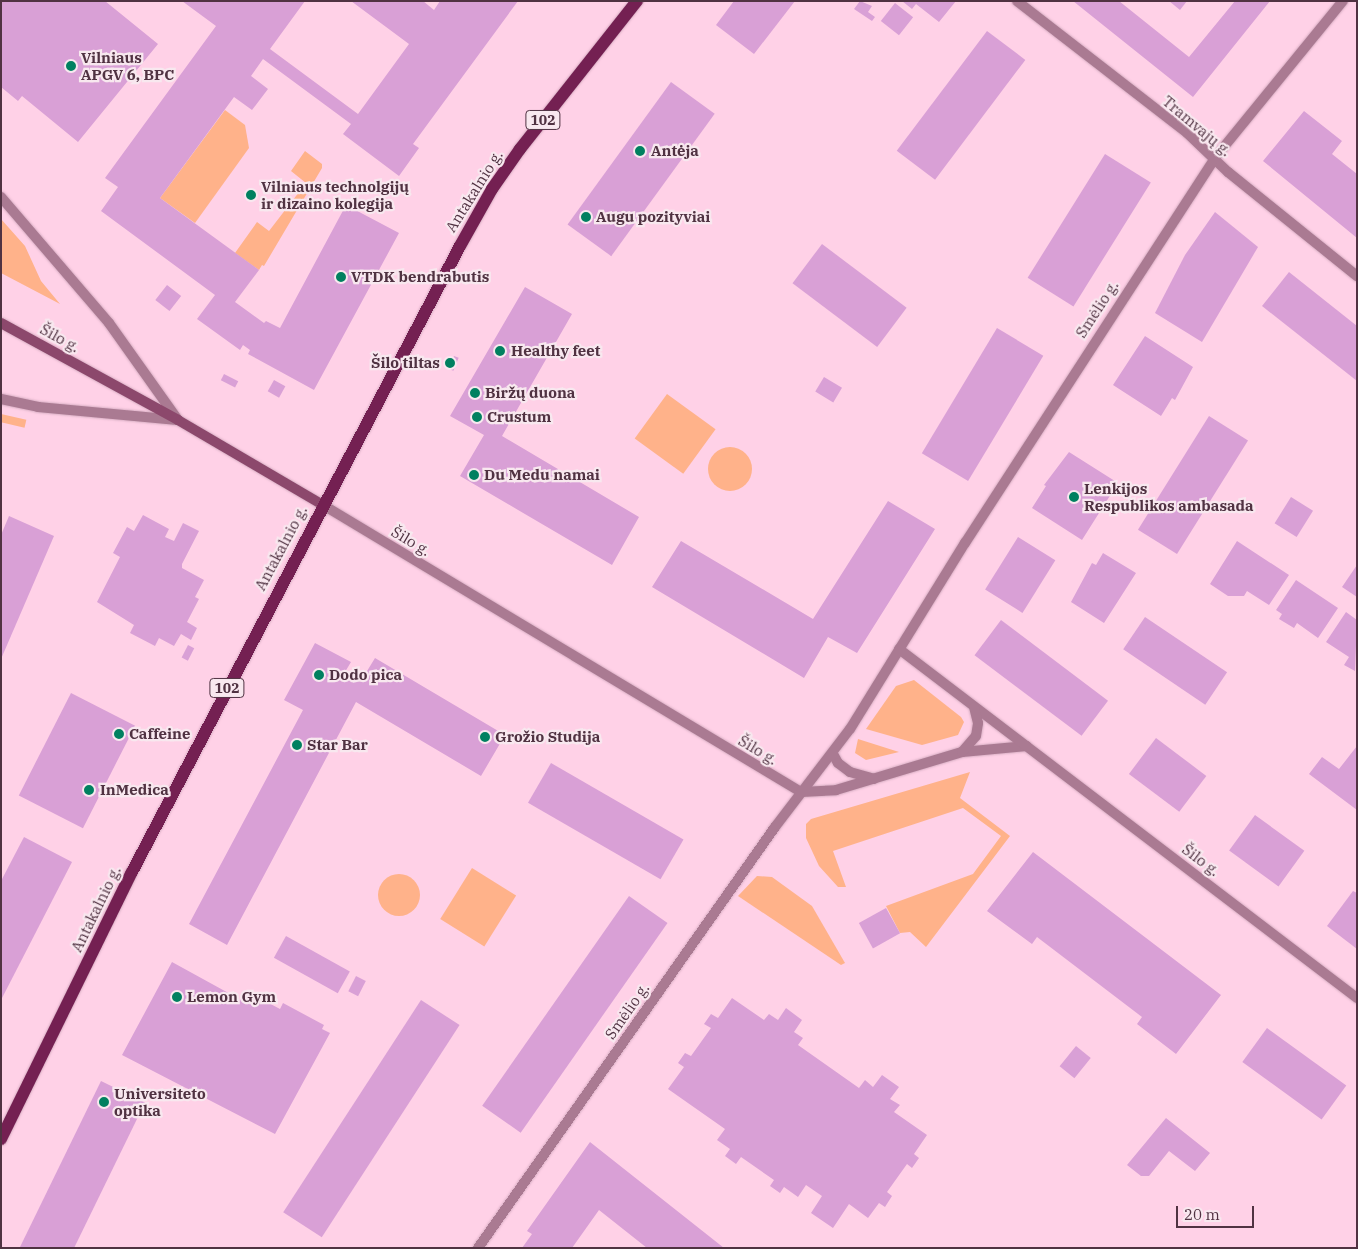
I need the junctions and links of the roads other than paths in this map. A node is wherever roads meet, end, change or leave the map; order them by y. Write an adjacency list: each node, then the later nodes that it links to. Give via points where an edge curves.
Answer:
1 (637, 1): 10 (main road, Antakalnio g. / 102, via 492,189)
2 (1017, 1): 4 (street, Tramvajų g., via 1187,133)
3 (1342, 1): 4 (street, Smėlio g.)
4 (1214, 158): 6 (street, Tramvajų g.); 11 (street, Smėlio g.)
5 (1, 197): 9 (street, via 109,323)
6 (1357, 276)
7 (1, 323): 9 (main road, Šilo g.)
8 (1, 399): 9 (street, via 38,407)
9 (178, 420): 10 (main road, Šilo g.)
10 (322, 505): 17 (street, Šilo g.); 19 (main road, Antakalnio g. / 102, via 132,872)
11 (899, 649): 12 (street, Šilo g.); 15 (street)
12 (974, 707): 13 (street, Šilo g.); 14 (street, via 978,723 976,736)
13 (1027, 746): 14 (street); 18 (street, Šilo g.)
14 (962, 752): 16 (street)
15 (832, 754): 16 (street, via 850,772); 17 (street)
16 (875, 779): 17 (street, via 836,790)
17 (801, 792): 20 (street, Smėlio g.)
18 (1357, 998)
19 (1, 1139)
20 (478, 1248)

